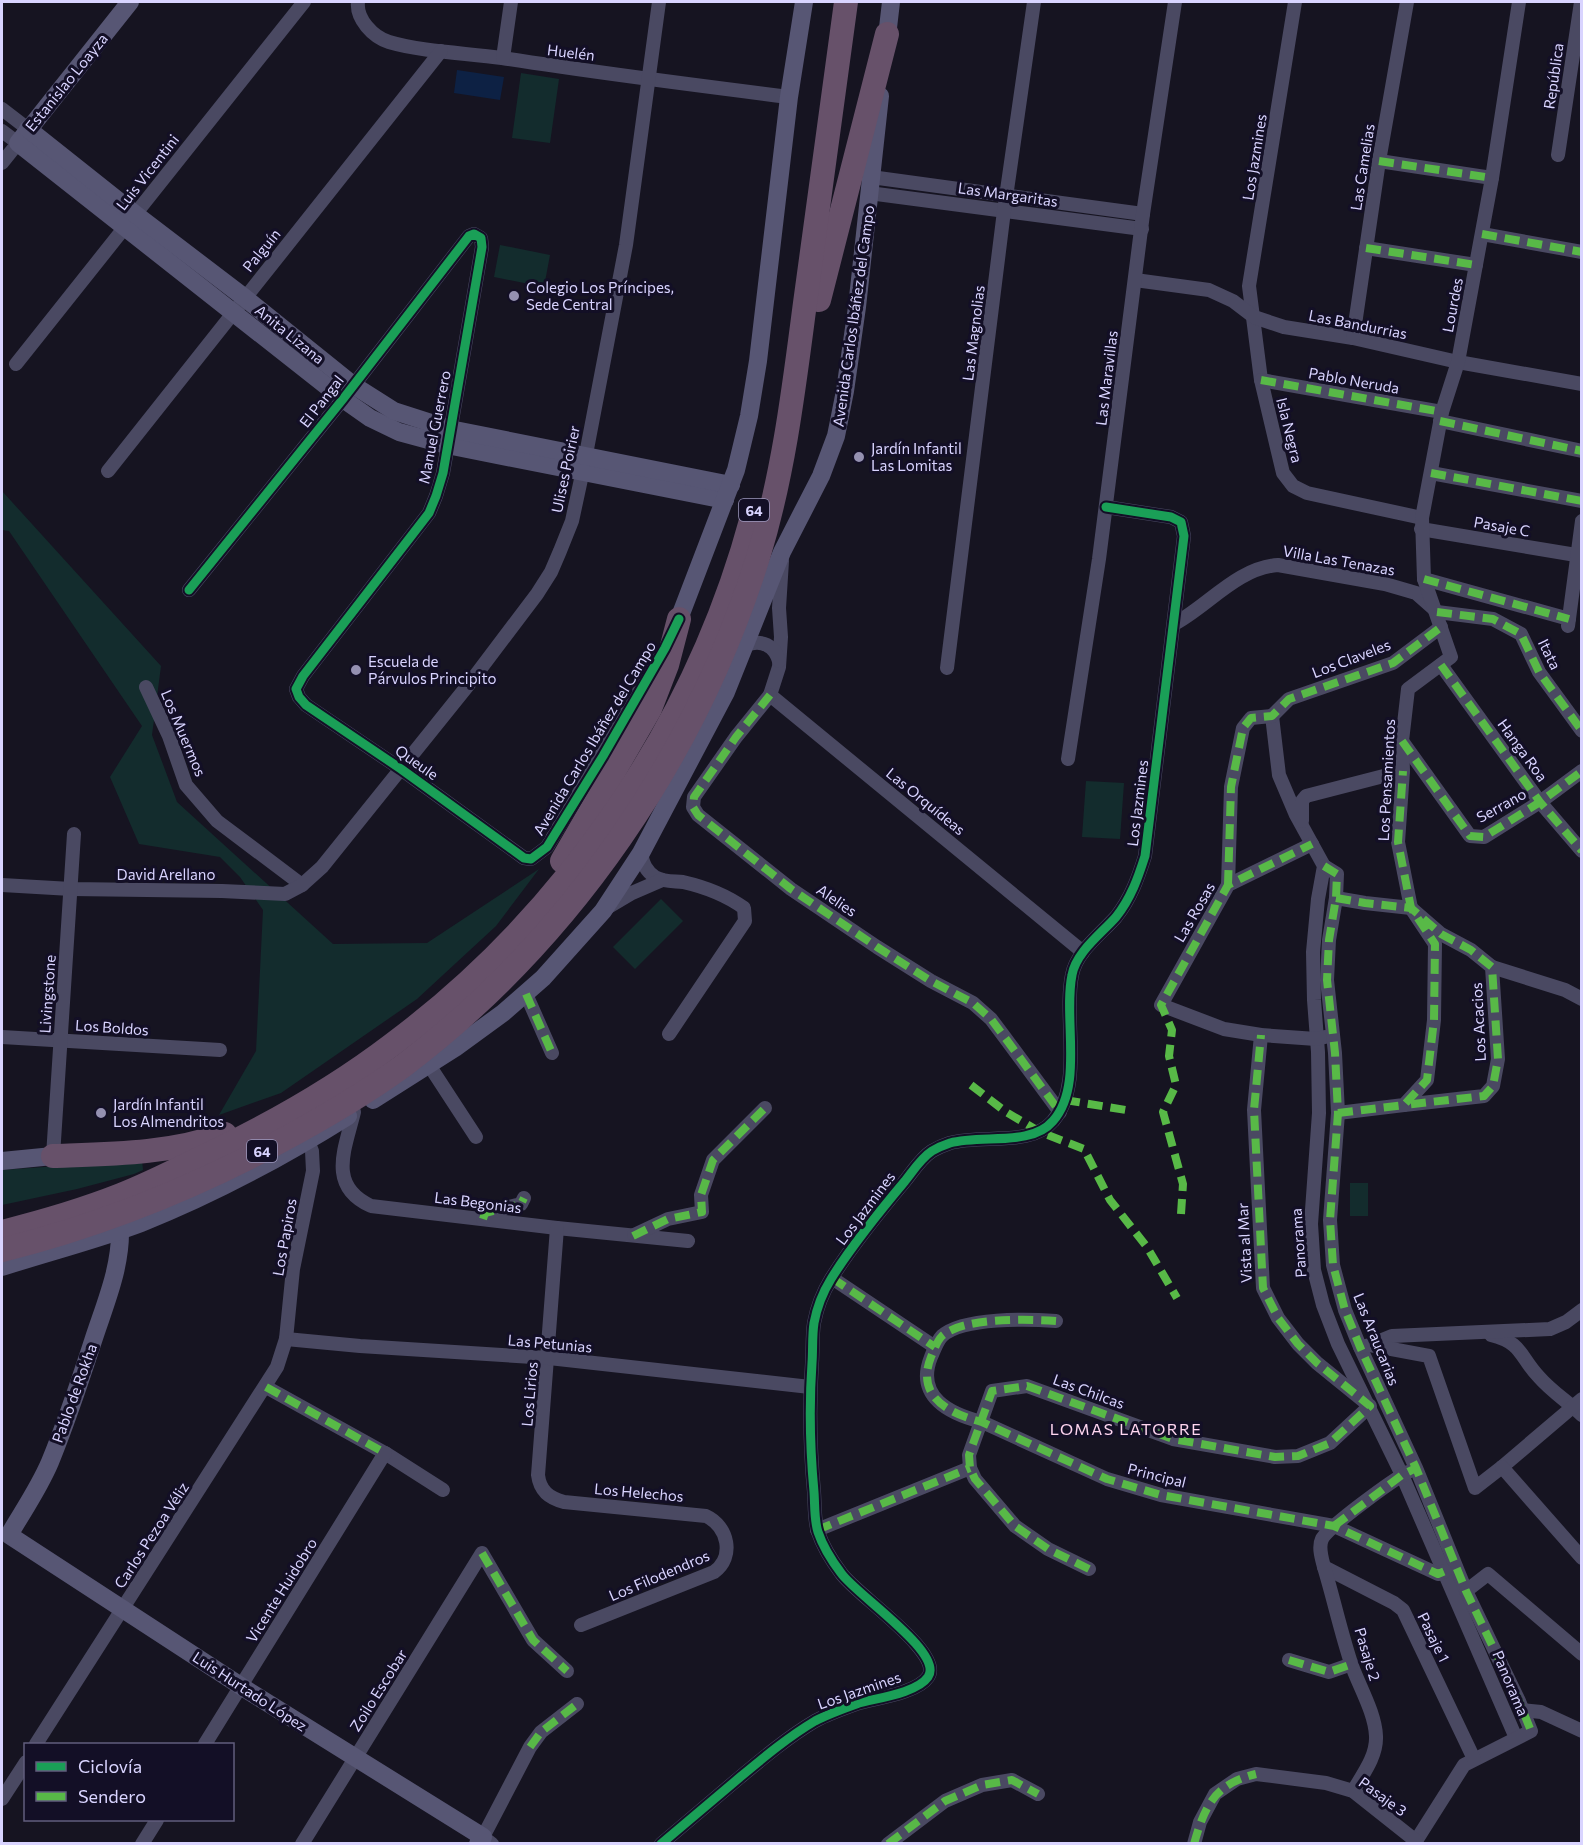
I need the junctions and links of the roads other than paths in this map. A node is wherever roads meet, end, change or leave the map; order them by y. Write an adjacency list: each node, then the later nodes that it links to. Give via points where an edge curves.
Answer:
1 (130, 2): 23 (main road, Estanislao Loayza)
2 (304, 2): 32 (street, Luis Vicentini)
3 (511, 2): 18 (street)
4 (659, 2): 19 (street, Ulises Poirier)
5 (804, 2): 20 (main road, Avenida Carlos Ibáñez del Campo)
6 (831, 2): 99 (highway, 64, via 775,410 755,505 727,598 687,690 628,793 584,855)
7 (846, 2): 48 (highway, 64)
8 (891, 2): 16 (main road, Avenida Carlos Ibáñez del Campo)
9 (1034, 2): 29 (street, Las Magnolias)
10 (1175, 2): 31 (street, Las Maravillas)
11 (1294, 2): 41 (street, Los Jazmines, via 1249,286)
12 (1407, 2): 25 (street, Las Camelias)
13 (1519, 2): 27 (street, Lourdes)
14 (1581, 2): 24 (street, República)
15 (357, 7): 17 (street, Huelén, via 367,28 388,42)
16 (887, 34): 28 (main road, Avenida Carlos Ibáñez del Campo); 48 (highway)
17 (441, 51): 18 (street, Huelén); 40 (street, Palguín)
18 (503, 58): 19 (street, Huelén)
19 (649, 79): 20 (street, Huelén); 52 (street, Ulises Poirier, via 626,245)
20 (789, 97): 55 (main road, Avenida Carlos Ibáñez del Campo, via 758,361 749,416)
21 (2, 109): 23 (street, Anita Lizana)
22 (2, 131): 23 (street, Anita Lizana)
23 (23, 136): 26 (street, Estanislao Loayza); 32 (main road, Anita Lizana)
24 (1558, 154)
25 (1379, 161): 27 (street); 36 (street, Las Camelias)
26 (2, 163)
27 (1492, 178): 34 (street, Lourdes)
28 (870, 185): 29 (street, Las Margaritas); 30 (street, Las Margaritas); 60 (main road, Avenida Carlos Ibáñez del Campo, via 857,308 836,436 821,476)
29 (1006, 196): 30 (street, Las Magnolias); 31 (street, Las Margaritas)
30 (1004, 211): 33 (street, Las Margaritas); 71 (street, Las Magnolias)
31 (1143, 214): 33 (street, Las Maravillas)
32 (130, 220): 40 (main road, Anita Lizana); 44 (street, Luis Vicentini)
33 (1142, 229): 39 (street, Las Maravillas)
34 (1482, 234): 37 (street); 38 (street, Lourdes)
35 (478, 235): 47 (street, El Pangal, via 469,236); 50 (street, Manuel Guerrero, via 482,247)
36 (1366, 248): 38 (street); 42 (street, Las Camelias)
37 (1581, 252)
38 (1476, 265): 43 (street, Lourdes)
39 (1135, 280): 41 (street, Las Bandurrias, via 1209,290); 57 (street, Las Maravillas)
40 (239, 305): 47 (main road, Anita Lizana); 53 (street, Palguín)
41 (1254, 317): 42 (street, Las Bandurrias, via 1284,327); 45 (street, Isla Negra)
42 (1353, 338): 43 (street, Las Bandurrias)
43 (1458, 362): 46 (street, Las Bandurrias); 49 (street, Lourdes)
44 (16, 364)
45 (1261, 380): 49 (street, Pablo Neruda); 59 (street, Isla Negra, via 1283,473 1293,486)
46 (1581, 384)
47 (348, 392): 50 (main road, Anita Lizana, via 370,418 399,432); 63 (street, El Pangal)
48 (790, 416): 130 (highway, 64, via 759,553 732,632 692,721 647,798 603,861 543,935 441,1035 345,1104 188,1187 76,1230)
49 (1441, 417): 51 (street, Pablo Neruda); 54 (street, Lourdes)
50 (449, 437): 52 (main road, Anita Lizana); 73 (street, Manuel Guerrero, via 443,473 429,513)
51 (1581, 451)
52 (584, 463): 55 (main road, Anita Lizana); 79 (street, Ulises Poirier, via 572,521 551,572)
53 (108, 471)
54 (1431, 473): 56 (street); 59 (street, Lourdes)
55 (728, 492): 65 (main road, Avenida Carlos Ibáñez del Campo)
56 (1581, 501)
57 (1106, 507): 66 (street, Los Jazmines, via 1172,517 1181,522 1184,536); 78 (street, Las Maravillas)
58 (1581, 521): 61 (street)
59 (1422, 523): 61 (street, Pasaje C); 62 (street, Lourdes)
60 (782, 552): 68 (main road, Avenida Carlos Ibáñez del Campo); 70 (street)
61 (1576, 555): 62 (street, via 1569,623)
62 (1424, 579): 64 (street, Lourdes)
63 (189, 590)
64 (1437, 612): 66 (street, Villa Las Tenazas, via 1416,593 1278,565 1262,566 1247,574); 67 (street); 76 (street, Itata, via 1493,619 1521,634 1539,672)
65 (679, 619): 88 (street, Avenida Carlos Ibáñez del Campo, via 548,847 531,859); 99 (highway, via 661,682 639,729 566,855)
66 (1174, 624): 100 (street, Los Jazmines, via 1145,856 1129,898)
67 (1441, 627): 69 (street, via 1451,657); 75 (street, Los Claveles, via 1393,663 1289,699)
68 (746, 645): 70 (street, via 758,642 770,646); 87 (main road, Avenida Carlos Ibáñez del Campo)
69 (1441, 666): 77 (street, Los Pensamientos, via 1408,689); 82 (street, Hanga Roa)
70 (779, 667): 74 (street)
71 (947, 668)
72 (146, 687): 93 (street, Los Muermos, via 186,785 217,821)
73 (296, 689): 79 (street, Queule, via 306,705)
74 (770, 694): 100 (street, Las Orquídeas); 117 (street, Alelies, via 694,797 693,807 698,815 791,889 913,970 973,1003 991,1019)
75 (1272, 716): 83 (street, via 1279,775); 94 (street, via 1251,718 1243,728 1231,787)
76 (1581, 730)
77 (1402, 741): 80 (street, Los Pensamientos); 82 (street, Serrano, via 1470,836 1484,837)
78 (1068, 759)
79 (401, 769): 88 (street, Queule); 90 (street, Ulises Poirier)
80 (1403, 771): 83 (street, via 1306,796 1302,801); 97 (street, Los Pensamientos, via 1398,842)
81 (1581, 771): 82 (street, Serrano)
82 (1540, 802): 86 (street, Hanga Roa)
83 (1302, 824): 85 (street)
84 (74, 834): 95 (street, Livingstone)
85 (1312, 844): 89 (street); 94 (street, Las Rosas)
86 (1581, 851)
87 (641, 853): 91 (street, via 644,866); 98 (main road, Avenida Carlos Ibáñez del Campo)
88 (524, 858)
89 (1324, 866): 96 (street, Las Araucarias, via 1337,874); 108 (street, Panorama, via 1313,952)
90 (322, 867): 93 (street, David Arellano)
91 (662, 880): 98 (street); 104 (street, via 684,882 726,895 744,908 745,915 745,921)
92 (2, 885): 95 (street, David Arellano)
93 (302, 885): 95 (street, David Arellano, via 285,894)
94 (1228, 885): 105 (street, Las Rosas, via 1161,1005 1224,1029)
95 (71, 889): 109 (street, Livingstone)
96 (1336, 898): 97 (street); 106 (street, Las Araucarias, via 1327,980)
97 (1411, 908): 101 (street, Los Acacios, via 1441,934); 114 (street, Los Pensamientos, via 1435,944 1434,1020 1427,1080)
98 (603, 910): 102 (main road, Avenida Carlos Ibáñez del Campo)
99 (501, 950): 113 (highway, 64, via 395,1043)
100 (1083, 952): 117 (street, Los Jazmines, via 1072,971 1069,1083)
101 (1492, 967): 103 (street, via 1565,990); 114 (street, Los Acacios, via 1498,1059 1493,1086 1484,1096)
102 (526, 994): 111 (street); 112 (main road, Avenida Carlos Ibáñez del Campo)
103 (1581, 999)
104 (669, 1034)
105 (1261, 1035): 108 (street); 142 (street, Vista al Mar, via 1254,1110 1263,1288 1278,1318 1298,1344)
106 (1333, 1035): 108 (street); 118 (street, Las Araucarias)
107 (2, 1036): 109 (street, Los Boldos)
108 (1316, 1039): 142 (street, Panorama, via 1319,1113 1311,1224 1314,1270 1338,1344)
109 (61, 1040): 110 (street, Los Boldos); 121 (street, Livingstone)
110 (220, 1050)
111 (552, 1053)
112 (429, 1065): 116 (main road, Avenida Carlos Ibáñez del Campo); 119 (street)
113 (310, 1100): 121 (highway, via 202,1141 145,1151); 127 (highway, 64, via 145,1185)
114 (1404, 1105): 118 (street)
115 (765, 1108): 128 (street, via 713,1160 701,1195 702,1212 668,1219)
116 (354, 1112): 120 (main road, Avenida Carlos Ibáñez del Campo); 124 (street, Las Begonias, via 342,1171 344,1182 360,1201 371,1206)
117 (1060, 1112): 132 (street, Los Jazmines, via 1040,1132 966,1139 930,1152 887,1202)
118 (1338, 1113): 137 (street, Las Araucarias, via 1330,1220 1333,1265 1345,1310)
119 (476, 1137)
120 (308, 1141): 126 (main road, Avenida Carlos Ibáñez del Campo, via 230,1185); 136 (street, Los Papiros, via 313,1171 293,1269)
121 (53, 1156): 122 (main road)
122 (2, 1161)
123 (524, 1198): 124 (street, via 514,1206 485,1213)
124 (483, 1220): 125 (street, Las Begonias)
125 (558, 1228): 128 (street, Las Begonias); 139 (street, Los Lirios)
126 (120, 1229): 131 (main road, Avenida Carlos Ibáñez del Campo); 154 (main road, Pablo de Rokha, via 116,1272 49,1463)
127 (2, 1232)
128 (633, 1236): 129 (street, Las Begonias)
129 (688, 1241)
130 (2, 1250)
131 (2, 1267)
132 (832, 1278): 138 (street); 141 (street, Los Jazmines, via 814,1323)
133 (1581, 1310): 135 (street, via 1550,1329)
134 (1056, 1321): 138 (street, via 969,1324 942,1336)
135 (1483, 1333): 137 (street, via 1392,1336); 143 (street, via 1507,1339 1516,1346 1538,1377)
136 (286, 1339): 139 (street, Las Petunias); 140 (street, Carlos Pezoa Véliz)
137 (1365, 1346): 146 (street, via 1429,1356 1474,1488); 148 (street, Las Araucarias)
138 (935, 1347): 144 (street, Principal, via 929,1363 929,1389 949,1410)
139 (549, 1358): 141 (street, Las Petunias); 151 (street, Los Lirios, via 538,1475)
140 (266, 1387): 145 (street); 161 (street, Carlos Pezoa Véliz)
141 (810, 1387): 153 (street, Los Jazmines)
142 (1370, 1406): 144 (street, Las Chilcas, via 1330,1443 1298,1456 1275,1457 1173,1439 1027,1386 992,1391); 149 (street, Panorama)
143 (1578, 1407): 146 (street)
144 (982, 1422): 147 (street, via 971,1449); 152 (street, Principal, via 1107,1479 1161,1495)
145 (385, 1453): 150 (street); 167 (street, Vicente Huidobro)
146 (1502, 1467): 156 (street)
147 (970, 1468): 153 (street); 158 (street, via 986,1495 1015,1526 1033,1540)
148 (1416, 1468): 149 (street); 160 (street, Las Araucarias)
149 (1402, 1475): 152 (street); 159 (street, Panorama)
150 (443, 1490)
151 (542, 1490): 155 (street, Los Helechos, via 564,1502 706,1516 719,1525)
152 (1334, 1526): 157 (street, Pasaje 2, via 1322,1539); 159 (street, Principal, via 1438,1574)
153 (817, 1530): 185 (street, Los Jazmines, via 844,1578 919,1647 931,1672 916,1687 857,1704 816,1721 783,1742)
154 (4, 1537): 161 (main road, Luis Hurtado López)
155 (725, 1537): 162 (street, Los Filodendros, via 724,1563 714,1572)
156 (1581, 1558)
157 (1324, 1567): 165 (street, Pasaje 2); 175 (street, Pasaje 1, via 1403,1610)
158 (1089, 1569)
159 (1445, 1571): 171 (street, Panorama)
160 (1466, 1591): 163 (street, via 1488,1574); 169 (street, Las Araucarias)
161 (123, 1609): 167 (main road, Luis Hurtado López); 172 (street, Carlos Pezoa Véliz)
162 (581, 1625)
163 (1581, 1654)
164 (1289, 1660): 165 (street, via 1329,1672)
165 (1352, 1664): 177 (street, Pasaje 2, via 1376,1737 1374,1751)
166 (567, 1671): 174 (street, Zoilo Escobar, via 533,1640 482,1553)
167 (242, 1686): 173 (street, Vicente Huidobro); 174 (main road, Luis Hurtado López)
168 (577, 1704): 181 (street, via 530,1747)
169 (1522, 1710): 170 (street, via 1541,1712); 171 (street, Las Araucarias, via 1531,1731)
170 (1581, 1731)
171 (1516, 1738): 175 (street)
172 (37, 1743)
173 (205, 1743)
174 (356, 1758): 181 (main road, Luis Hurtado López); 184 (street, Zoilo Escobar)
175 (1474, 1759): 182 (street, via 1464,1765)
176 (24, 1765): 179 (street)
177 (1353, 1791): 182 (street, Pasaje 3); 187 (street, Pasaje 3, via 1326,1783 1256,1774 1237,1779 1215,1794)
178 (1038, 1794): 186 (street, via 1012,1780 982,1785 945,1801)
179 (2, 1799)
180 (156, 1821): 183 (street)
181 (484, 1841)
182 (1415, 1842)
183 (142, 1844)
184 (302, 1844)
185 (661, 1844)
186 (888, 1844)
187 (1194, 1844)

